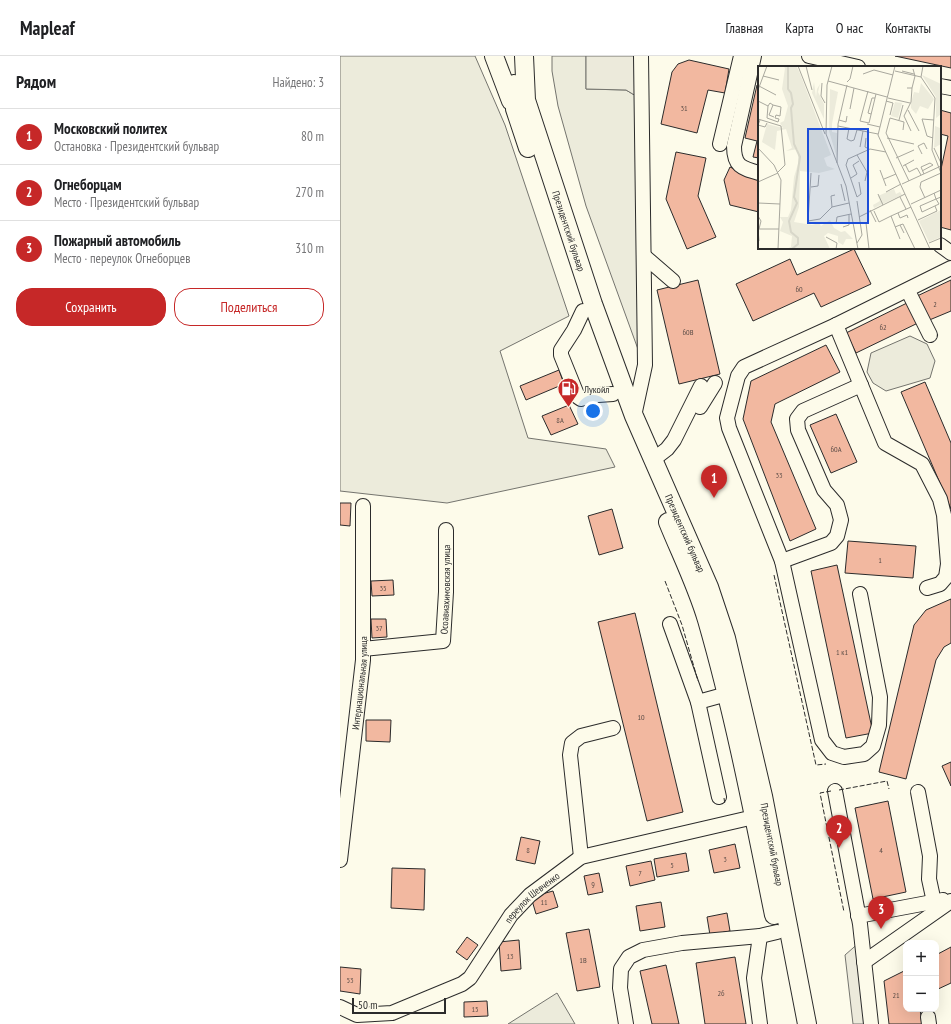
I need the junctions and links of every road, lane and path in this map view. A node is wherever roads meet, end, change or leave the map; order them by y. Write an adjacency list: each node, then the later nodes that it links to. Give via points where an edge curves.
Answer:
1 (494, 56): 10 (main road)
2 (641, 56): 15 (street)
3 (741, 56): 11 (street)
4 (754, 56): 12 (street, via 734,156 739,165 746,170)
5 (809, 56): 7 (street)
6 (515, 58): 10 (main road, Президентский бульвар)
7 (841, 65)
8 (941, 86): 9 (street)
9 (951, 88)
10 (520, 105): 19 (main road, Президентский бульвар); 24 (main road, Президентский бульвар)
11 (720, 144)
12 (758, 173)
13 (941, 246): 14 (street)
14 (951, 253)
15 (644, 256): 17 (street); 24 (street, via 645,365)
16 (951, 268): 18 (street)
17 (673, 281)
18 (908, 290): 20 (street); 21 (street)
19 (583, 311): 23 (main road, Президентский бульвар); 23 (street, via 561,350 561,355 578,397 581,399)
20 (836, 325): 22 (street); 28 (street, via 744,367 738,376 727,418)
21 (930, 335)
22 (861, 386): 28 (street, via 803,411 797,419 798,430 824,490 837,505 841,520 837,536 831,544); 29 (street, via 886,443 922,464 940,499 944,515 948,564 946,577 940,584)
23 (613, 394): 33 (main road, Президентский бульвар, via 697,591)
24 (634, 416): 25 (main road, Президентский бульвар)
25 (660, 454): 25 (street, via 678,446 702,386 670,432); 51 (main road, Президентский бульвар, via 726,638 763,796)
26 (363, 506): 32 (street, Интернациональная улица)
27 (446, 530): 32 (street, Осоавиахимовская улица, via 443,641)
28 (782, 561): 30 (street, via 822,740 832,753 844,757 864,754 873,746 879,725 880,697)
29 (927, 588)
30 (860, 594)
31 (670, 624): 34 (street)
32 (363, 649): 41 (street, Интернациональная улица)
33 (727, 694): 34 (street); 39 (main road, Президентский бульвар)
34 (698, 702): 38 (street)
35 (613, 728): 40 (street, via 581,736 572,743 570,754)
36 (835, 791): 44 (street)
37 (918, 792): 43 (street, via 930,856 929,879)
38 (719, 797)
39 (754, 817): 40 (street, переулок Шевченко); 45 (main road, Президентский бульвар)
40 (581, 857): 47 (street, переулок Шевченко, via 530,894 511,915 470,978 462,984 392,1013 357,1015)
41 (340, 860)
42 (951, 900): 43 (street); 46 (street)
43 (934, 902): 44 (street)
44 (858, 916): 46 (street)
45 (769, 934): 48 (street, via 682,943 643,950 629,957 621,969 620,988); 49 (street, via 754,978); 50 (main road, Президентский бульвар)
46 (864, 962): 52 (street)
47 (340, 1007)
48 (626, 1024)
49 (760, 1024)
50 (794, 1024)
51 (807, 1024)
52 (871, 1024)

